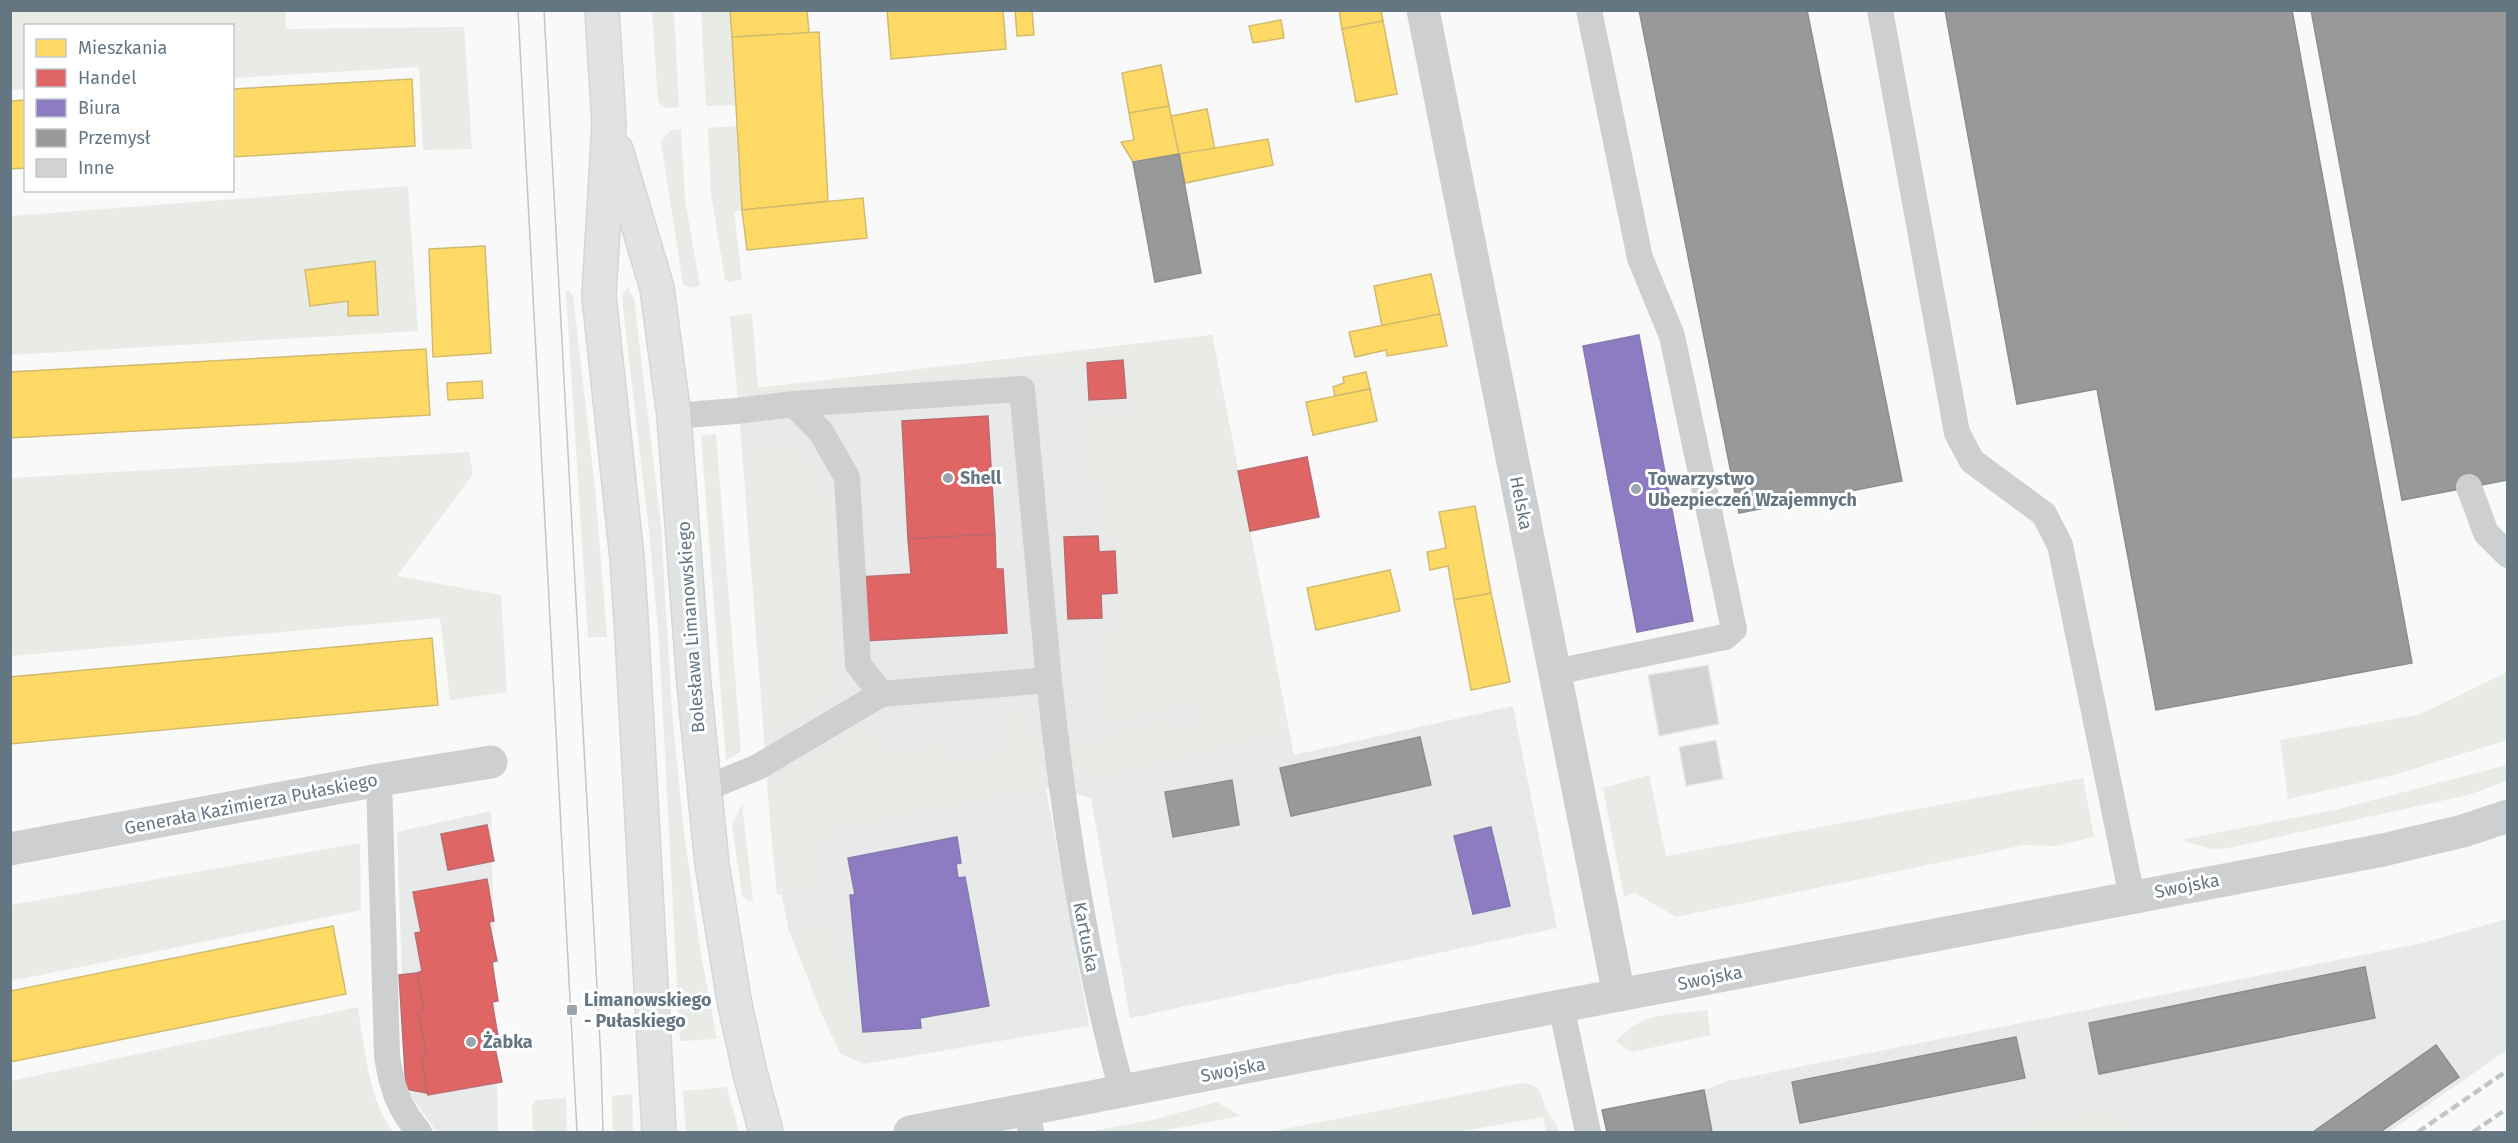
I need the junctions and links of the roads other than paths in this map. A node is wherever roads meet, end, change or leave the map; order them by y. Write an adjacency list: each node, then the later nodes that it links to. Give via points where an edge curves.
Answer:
1 (602, 10): 5 (main road, Bolesława Limanowskiego)
2 (1423, 10): 10 (street, Helska)
3 (1589, 10): 10 (lane, via 1640,258 1672,336 1734,629 1725,636)
4 (1880, 10): 18 (lane, via 1957,433 1972,460 2044,514 2060,545)
5 (609, 124): 7 (main road, Bolesława Limanowskiego, via 657,288); 24 (main road, Bolesława Limanowskiego, via 599,296 632,624)
6 (794, 404): 7 (lane); 11 (lane, Kartuska, via 1022,389); 12 (lane, via 820,432 847,477 858,664)
7 (674, 416): 15 (main road, Bolesława Limanowskiego)
8 (2469, 487): 9 (lane, via 2486,533)
9 (2508, 555)
10 (1555, 672): 19 (street, Helska)
11 (1049, 680): 12 (lane); 21 (lane, Kartuska, via 1081,914)
12 (881, 694): 15 (lane, via 758,766)
13 (491, 762): 14 (street, Generała Kazimierza Pułaskiego)
14 (379, 780): 17 (street, Generała Kazimierza Pułaskiego); 23 (lane, via 387,1056 392,1086 404,1114)
15 (704, 787): 25 (main road, Bolesława Limanowskiego, via 734,1000)
16 (2508, 816): 18 (street, Swojska, via 2384,850)
17 (10, 849)
18 (2132, 897): 19 (street, Swojska)
19 (1619, 995): 20 (street, Swojska)
20 (1561, 1006): 21 (street, Swojska); 27 (lane)
21 (1122, 1091): 22 (street, Swojska)
22 (1029, 1121): 26 (street, Swojska)
23 (419, 1132)
24 (659, 1132)
25 (766, 1132)
26 (910, 1132)
27 (1588, 1132)

